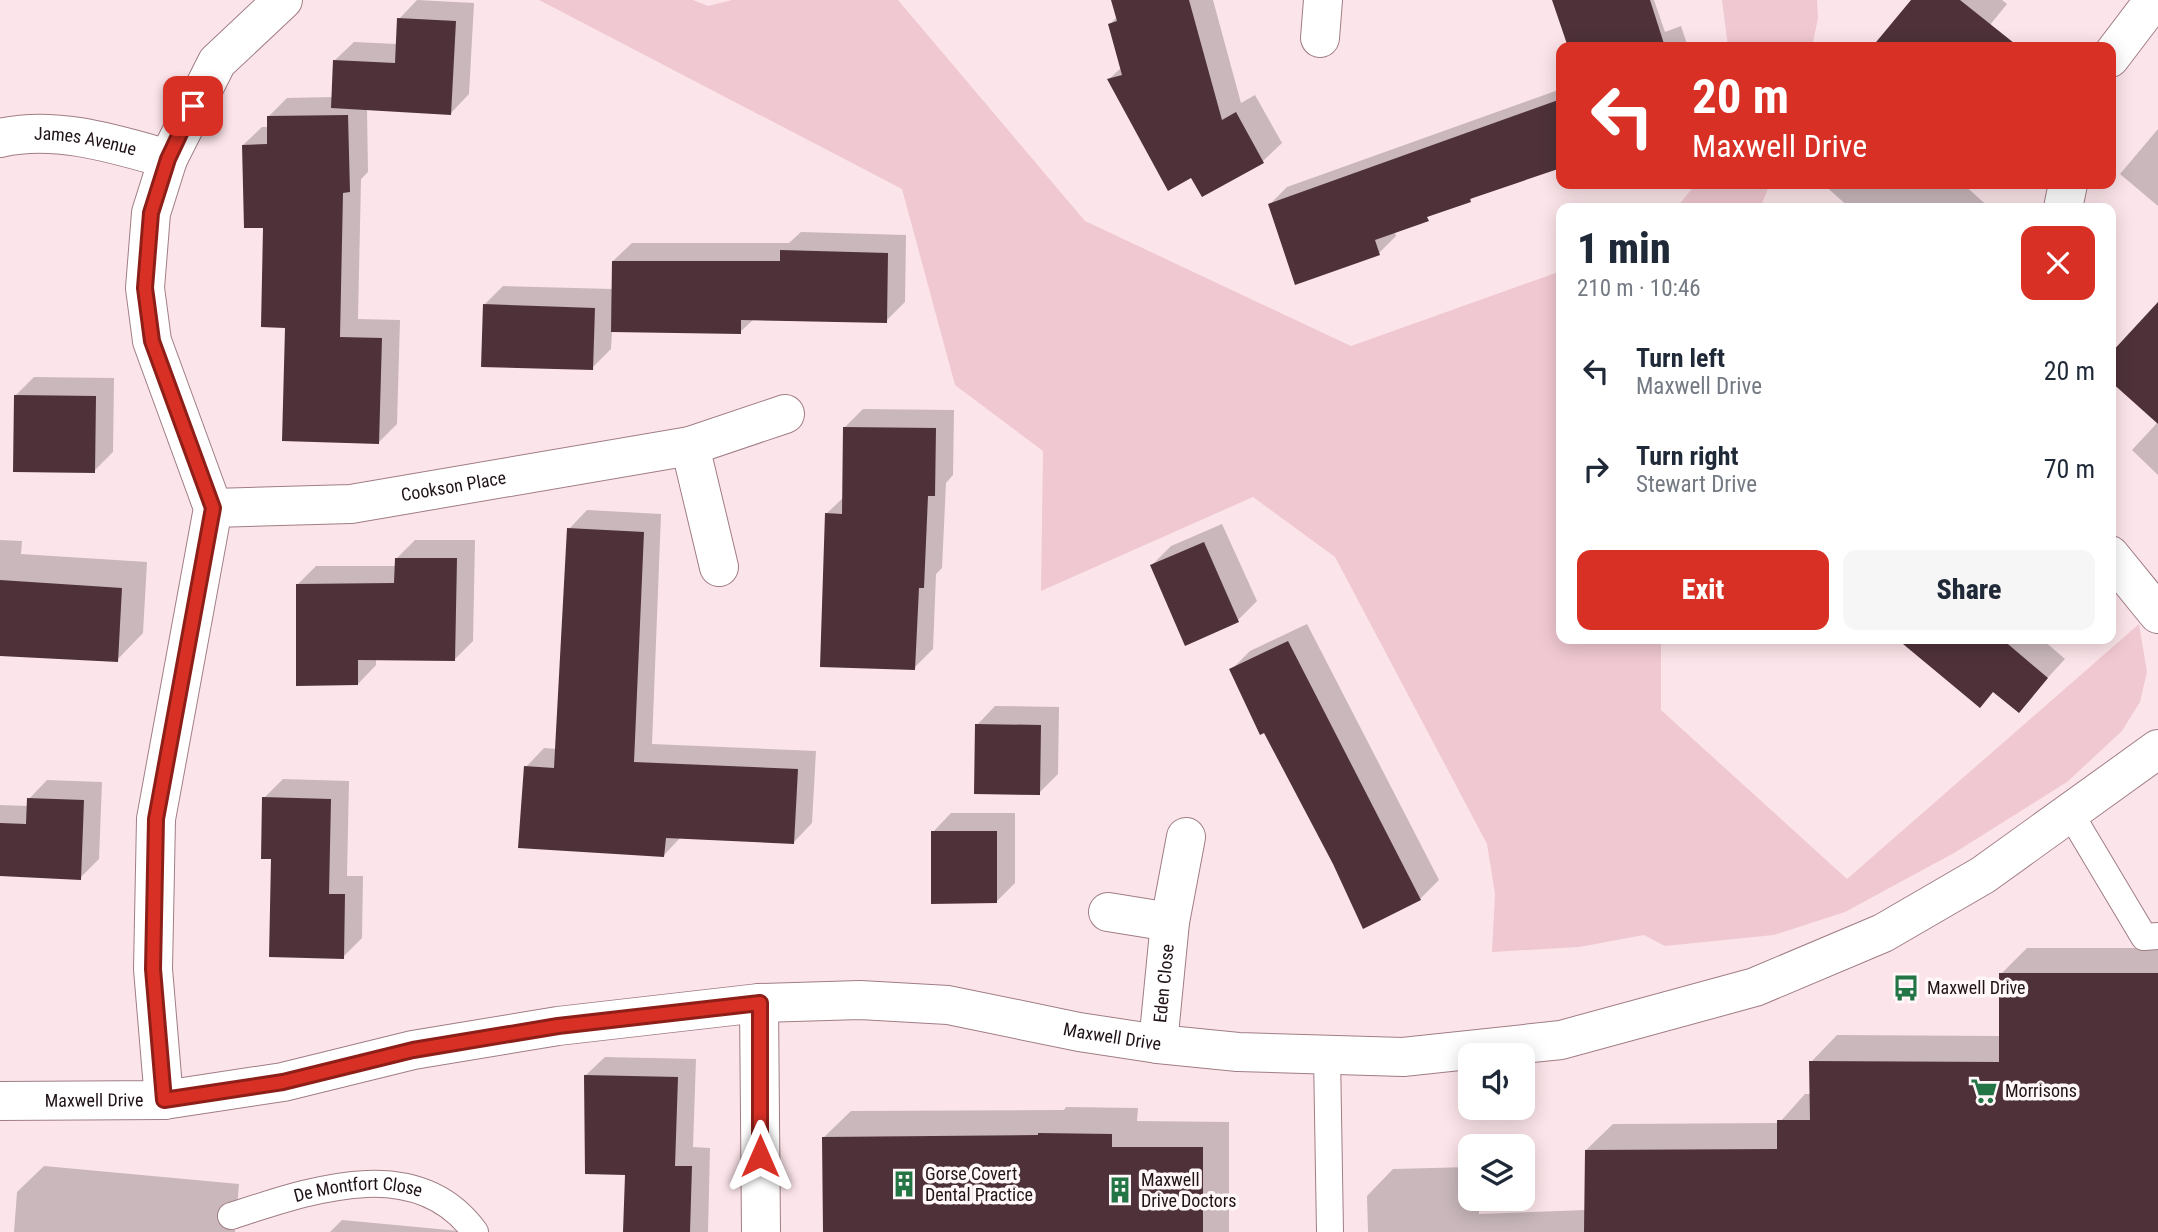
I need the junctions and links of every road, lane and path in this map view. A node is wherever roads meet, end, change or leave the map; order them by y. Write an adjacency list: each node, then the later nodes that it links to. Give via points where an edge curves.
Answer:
1 (283, 0): 7 (street, via 217,62)
2 (1323, 0): 4 (street)
3 (2154, 0): 5 (street)
4 (1320, 38)
5 (2116, 50)
6 (0, 138): 7 (street, James Avenue, via 17,134 96,139)
7 (168, 159): 10 (street, via 151,213 145,288 150,328)
8 (785, 414): 9 (street, Cookson Place)
9 (690, 446): 10 (street, Cookson Place, via 351,504); 12 (street)
10 (213, 508): 23 (street, via 156,819 153,969)
11 (2116, 562): 13 (street)
12 (719, 566)
13 (2158, 614)
14 (2158, 749): 15 (street, Maxwell Drive)
15 (2070, 813): 19 (lane, via 2144,937); 22 (street, Maxwell Drive, via 1983,875 1883,933 1755,987 1562,1040 1403,1057)
16 (1186, 837): 18 (street, Eden Close)
17 (1108, 912): 18 (street, Eden Close)
18 (1170, 922): 21 (street, Eden Close)
19 (2158, 936)
20 (760, 1003): 21 (street, Maxwell Drive, via 860,1000 948,1005); 23 (street, Maxwell Drive, via 558,1026 413,1050 283,1082); 27 (street)
21 (1158, 1044): 22 (street, Maxwell Drive)
22 (1327, 1055): 28 (lane)
23 (164, 1100): 24 (street, Maxwell Drive)
24 (0, 1101)
25 (231, 1216): 26 (lane, De Montfort Close, via 311,1190 360,1183 431,1194 459,1211)
26 (475, 1232)
27 (761, 1232)
28 (1330, 1232)

